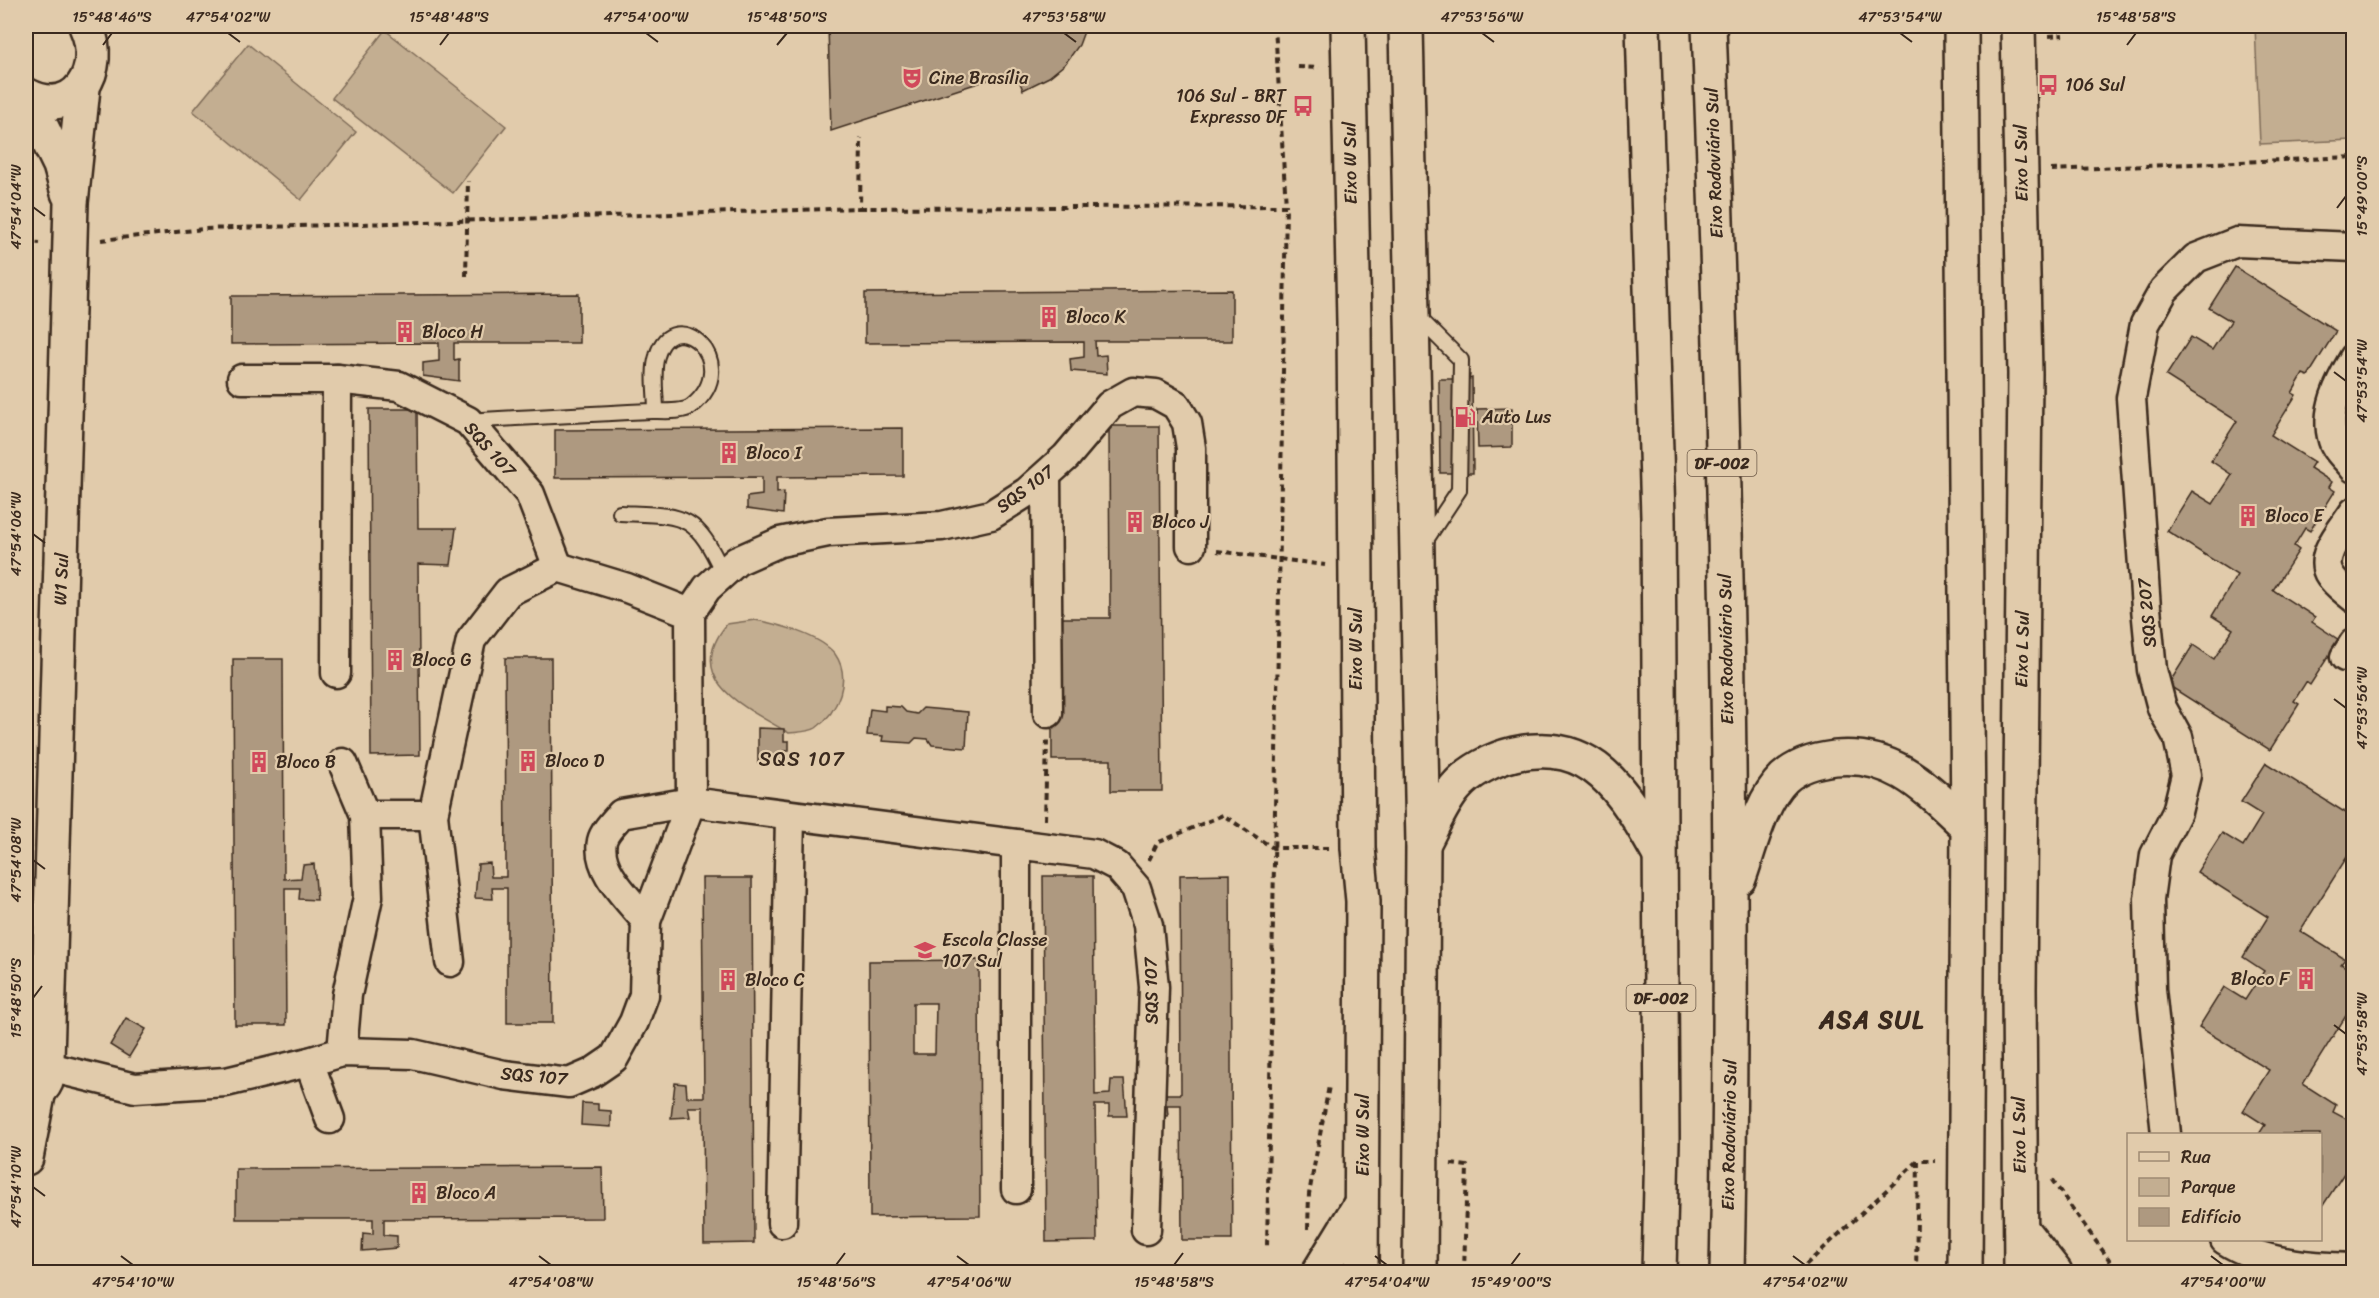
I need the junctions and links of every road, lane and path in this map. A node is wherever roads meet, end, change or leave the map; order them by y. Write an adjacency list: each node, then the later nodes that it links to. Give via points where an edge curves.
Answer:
1 (86, 26): 9 (main road, W1 Sul, via 94,45 90,74)
2 (1275, 26): 18 (path)
3 (1348, 26): 39 (main road, Eixo W Sul)
4 (1406, 26): 25 (main road)
5 (1643, 26): 56 (main road, DF-002, via 1658,517)
6 (1709, 26): 58 (main road, Eixo Rodoviário Sul / DF-002)
7 (1960, 26): 50 (main road)
8 (2018, 26): 15 (main road, Eixo L Sul)
9 (83, 88): 10 (main road, via 56,102); 17 (main road, W1 Sul)
10 (26, 96): 14 (main road, W1 Sul)
11 (26, 129): 14 (main road)
12 (861, 138): 19 (path)
13 (2354, 157): 15 (path)
14 (60, 165): 17 (main road, W1 Sul)
15 (2021, 172): 77 (main road, Eixo L Sul, via 2025,374 2019,989)
16 (468, 181): 20 (path)
17 (71, 203): 22 (main road, W1 Sul)
18 (1286, 206): 19 (path); 37 (path)
19 (860, 208): 20 (path)
20 (467, 222): 22 (path, via 204,230); 24 (path)
21 (26, 242): 22 (path)
22 (71, 243): 60 (main road, W1 Sul)
23 (2354, 247): 67 (street, SQS 207, via 2237,242 2196,258 2164,290 2145,324 2131,398 2146,608 2152,670 2162,708 2178,737 2186,775 2177,813 2155,855 2149,899 2151,988)
24 (466, 276)
25 (1412, 310): 36 (main road); 36 (lane, via 1461,360 1459,490)
26 (2354, 358): 31 (street, via 2338,385 2331,408 2333,441)
27 (242, 379): 28 (street, SQS 107)
28 (337, 379): 30 (street, SQS 107, via 399,386); 43 (street)
29 (656, 411): 29 (lane, via 688,409 699,400 708,383 710,359 702,342 690,335 675,336 665,342 656,356); 30 (lane)
30 (468, 421): 38 (street, SQS 107, via 530,494)
31 (2354, 468)
32 (1046, 476): 35 (street, SQS 107, via 1110,405 1133,392 1156,394 1176,405 1187,423 1191,448); 40 (street, SQS 107, via 991,515 942,526 828,531 780,542 737,561); 44 (street)
33 (2354, 512): 41 (street, via 2329,551 2326,564 2329,575)
34 (620, 513): 40 (lane, via 661,514 693,524 704,536)
35 (1191, 546): 37 (path)
36 (1418, 552): 52 (main road)
37 (1279, 561): 39 (path); 54 (path)
38 (558, 567): 42 (street); 48 (street, via 508,592 471,640)
39 (1356, 568): 55 (main road, Eixo W Sul)
40 (723, 573): 42 (street, SQS 107)
41 (2354, 598)
42 (690, 613): 46 (street, SQS 107)
43 (336, 673)
44 (1048, 713): 53 (path)
45 (343, 763): 47 (street)
46 (691, 801): 49 (street, SQS 107); 59 (street, SQS 107); 59 (street, SQS 107, via 621,814 602,838 602,860 614,882)
47 (365, 815): 48 (street); 63 (street, via 368,897 347,995)
48 (433, 815): 61 (street)
49 (790, 816): 51 (street, SQS 107); 76 (street)
50 (1968, 827): 58 (main road, via 1923,785 1887,763 1856,756 1817,760 1785,778 1763,810); 71 (main road)
51 (1016, 844): 53 (street, SQS 107); 73 (street)
52 (1423, 844): 56 (main road, via 1455,787 1493,759 1533,750 1569,752 1605,775 1630,802); 68 (main road)
53 (1044, 848): 57 (street, SQS 107, via 1094,854 1117,866)
54 (1273, 848): 55 (path); 57 (path, via 1223,815 1157,843); 81 (path)
55 (1358, 848): 75 (main road, Eixo W Sul, via 1363,901)
56 (1660, 854): 87 (main road, DF-002)
57 (1136, 888): 78 (street, SQS 107, via 1148,925 1154,987)
58 (1732, 900): 88 (main road, Eixo Rodoviário Sul / DF-002)
59 (646, 921): 63 (street, SQS 107, via 644,995 634,1022 614,1058 569,1083 504,1075 413,1054)
60 (50, 954): 62 (main road, W1 Sul); 65 (main road, W1 Sul)
61 (450, 962)
62 (26, 1018)
63 (342, 1052): 64 (street, SQS 107)
64 (309, 1062): 65 (street, SQS 107, via 226,1082 135,1088); 66 (street)
65 (37, 1071): 69 (main road, W1 Sul)
66 (330, 1119)
67 (2166, 1133)
68 (1422, 1155): 85 (main road); 86 (path, via 1467,1167)
69 (26, 1158)
70 (1918, 1161): 71 (path); 89 (path); 90 (path)
71 (1967, 1161): 91 (main road)
72 (2050, 1177): 94 (path)
73 (1016, 1189)
74 (1309, 1194): 79 (path)
75 (1363, 1201): 83 (main road); 84 (main road, Eixo W Sul)
76 (782, 1223)
77 (2021, 1229): 92 (main road, Eixo L Sul); 93 (main road)
78 (1146, 1230)
79 (1307, 1236)
80 (2228, 1241): 82 (street, via 2278,1261)
81 (1267, 1247)
82 (2354, 1268)
83 (1319, 1272)
84 (1361, 1272)
85 (1420, 1272)
86 (1464, 1272)
87 (1659, 1272)
88 (1727, 1272)
89 (1798, 1272)
90 (1917, 1272)
91 (1965, 1272)
92 (2021, 1272)
93 (2055, 1272)
94 (2118, 1272)

